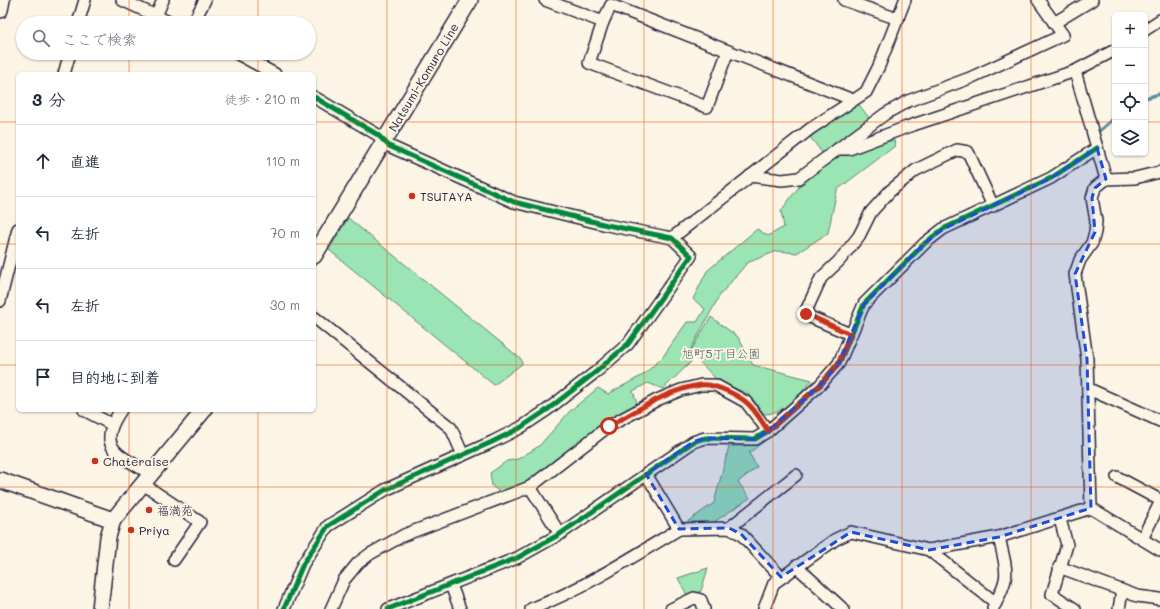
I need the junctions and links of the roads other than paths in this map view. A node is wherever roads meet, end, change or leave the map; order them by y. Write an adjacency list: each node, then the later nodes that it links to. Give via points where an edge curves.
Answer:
1 (2, 0): 12 (main road)
2 (85, 0): 13 (street)
3 (122, 0): 14 (street)
4 (163, 0): 14 (street)
5 (205, 0): 15 (street)
6 (470, 0): 30 (main road, Natsumi-Komuro Line)
7 (545, 0): 18 (street)
8 (844, 0): 16 (street)
9 (905, 0): 16 (street)
10 (1038, 0): 19 (street)
11 (1092, 0): 19 (street)
12 (0, 10)
13 (80, 16)
14 (156, 16)
15 (197, 16)
16 (898, 19): 29 (street, via 866,92)
17 (1160, 20): 20 (street)
18 (603, 22): 21 (street, via 611,5); 21 (street, via 588,63 707,107)
19 (1054, 23): 32 (street, via 1063,35 970,78 908,101 885,114)
20 (1148, 28)
21 (728, 51): 29 (street)
22 (1112, 52): 25 (street)
23 (68, 60): 26 (street)
24 (249, 60): 27 (street)
25 (1075, 71): 31 (street); 32 (street, via 849,149)
26 (65, 72)
27 (271, 72)
28 (316, 98): 30 (street)
29 (853, 100): 34 (street)
30 (384, 141): 37 (street, via 389,146 514,202); 39 (main road, Natsumi-Komuro Line)
31 (1098, 148): 35 (street); 36 (street, via 1051,178)
32 (837, 149): 34 (street, via 799,178 782,180)
33 (1160, 172): 35 (street, via 1135,178)
34 (750, 176): 37 (street)
35 (1106, 179): 44 (street, via 1095,188 1092,198 1096,220 1095,232 1092,243 1080,260 1075,274 1087,359)
36 (993, 206): 43 (street, via 942,229 925,243 864,304); 43 (street, via 968,152 957,150 916,170 890,191 871,212 859,236 821,278 806,311 810,317)
37 (672, 238): 51 (street, via 691,256 628,344 597,371 525,424)
38 (16, 244): 40 (street)
39 (316, 253)
40 (14, 260): 41 (street)
41 (0, 301)
42 (316, 319): 51 (street, via 451,428)
43 (850, 334): 50 (street, via 839,363 820,385)
44 (1088, 391): 48 (street, via 1091,390); 60 (street)
45 (88, 412): 49 (street)
46 (120, 412): 49 (street)
47 (202, 412): 55 (main road)
48 (1160, 421)
49 (111, 424): 55 (street, via 109,439 114,452)
50 (768, 431): 52 (street, via 755,439 705,438 693,442); 57 (street, via 746,402 715,385 701,385 657,400 609,426)
51 (463, 455): 81 (street, via 385,490 328,526 303,564)
52 (646, 474): 64 (street); 65 (street)
53 (796, 475): 63 (street)
54 (1116, 477): 58 (street)
55 (147, 479): 62 (main road); 70 (street, via 200,522)
56 (0, 480): 62 (main road)
57 (530, 487): 65 (street); 82 (street, via 404,535 382,547 358,563 344,580)
58 (1160, 500)
59 (1160, 504): 67 (street)
60 (1090, 508): 61 (street); 67 (street)
61 (1060, 519): 66 (street); 72 (street, via 1067,545)
62 (113, 520): 80 (main road, via 108,537)
63 (729, 528): 64 (street); 73 (street, via 741,534)
64 (679, 529): 77 (street)
65 (560, 534): 74 (street, via 518,558)
66 (999, 537): 68 (street); 78 (street, via 1007,575 1004,588)
67 (1142, 539): 69 (street)
68 (929, 550): 71 (street, via 851,532); 78 (street)
69 (1160, 550)
70 (174, 560)
71 (796, 566): 73 (street); 88 (street)
72 (1060, 567): 75 (street); 89 (street, via 1052,594)
73 (781, 577): 87 (street, via 774,583)
74 (451, 585): 79 (street); 83 (street)
75 (1122, 591): 76 (street, via 1136,596); 90 (street)
76 (1160, 599)
77 (555, 605): 84 (street)
78 (994, 606)
79 (392, 608)
80 (100, 609)
81 (284, 609)
82 (331, 609)
83 (460, 609)
84 (531, 609)
85 (671, 609): 86 (street, via 694,598 702,600)
86 (704, 609)
87 (764, 609)
88 (843, 609)
89 (1075, 609)
90 (1119, 609)

